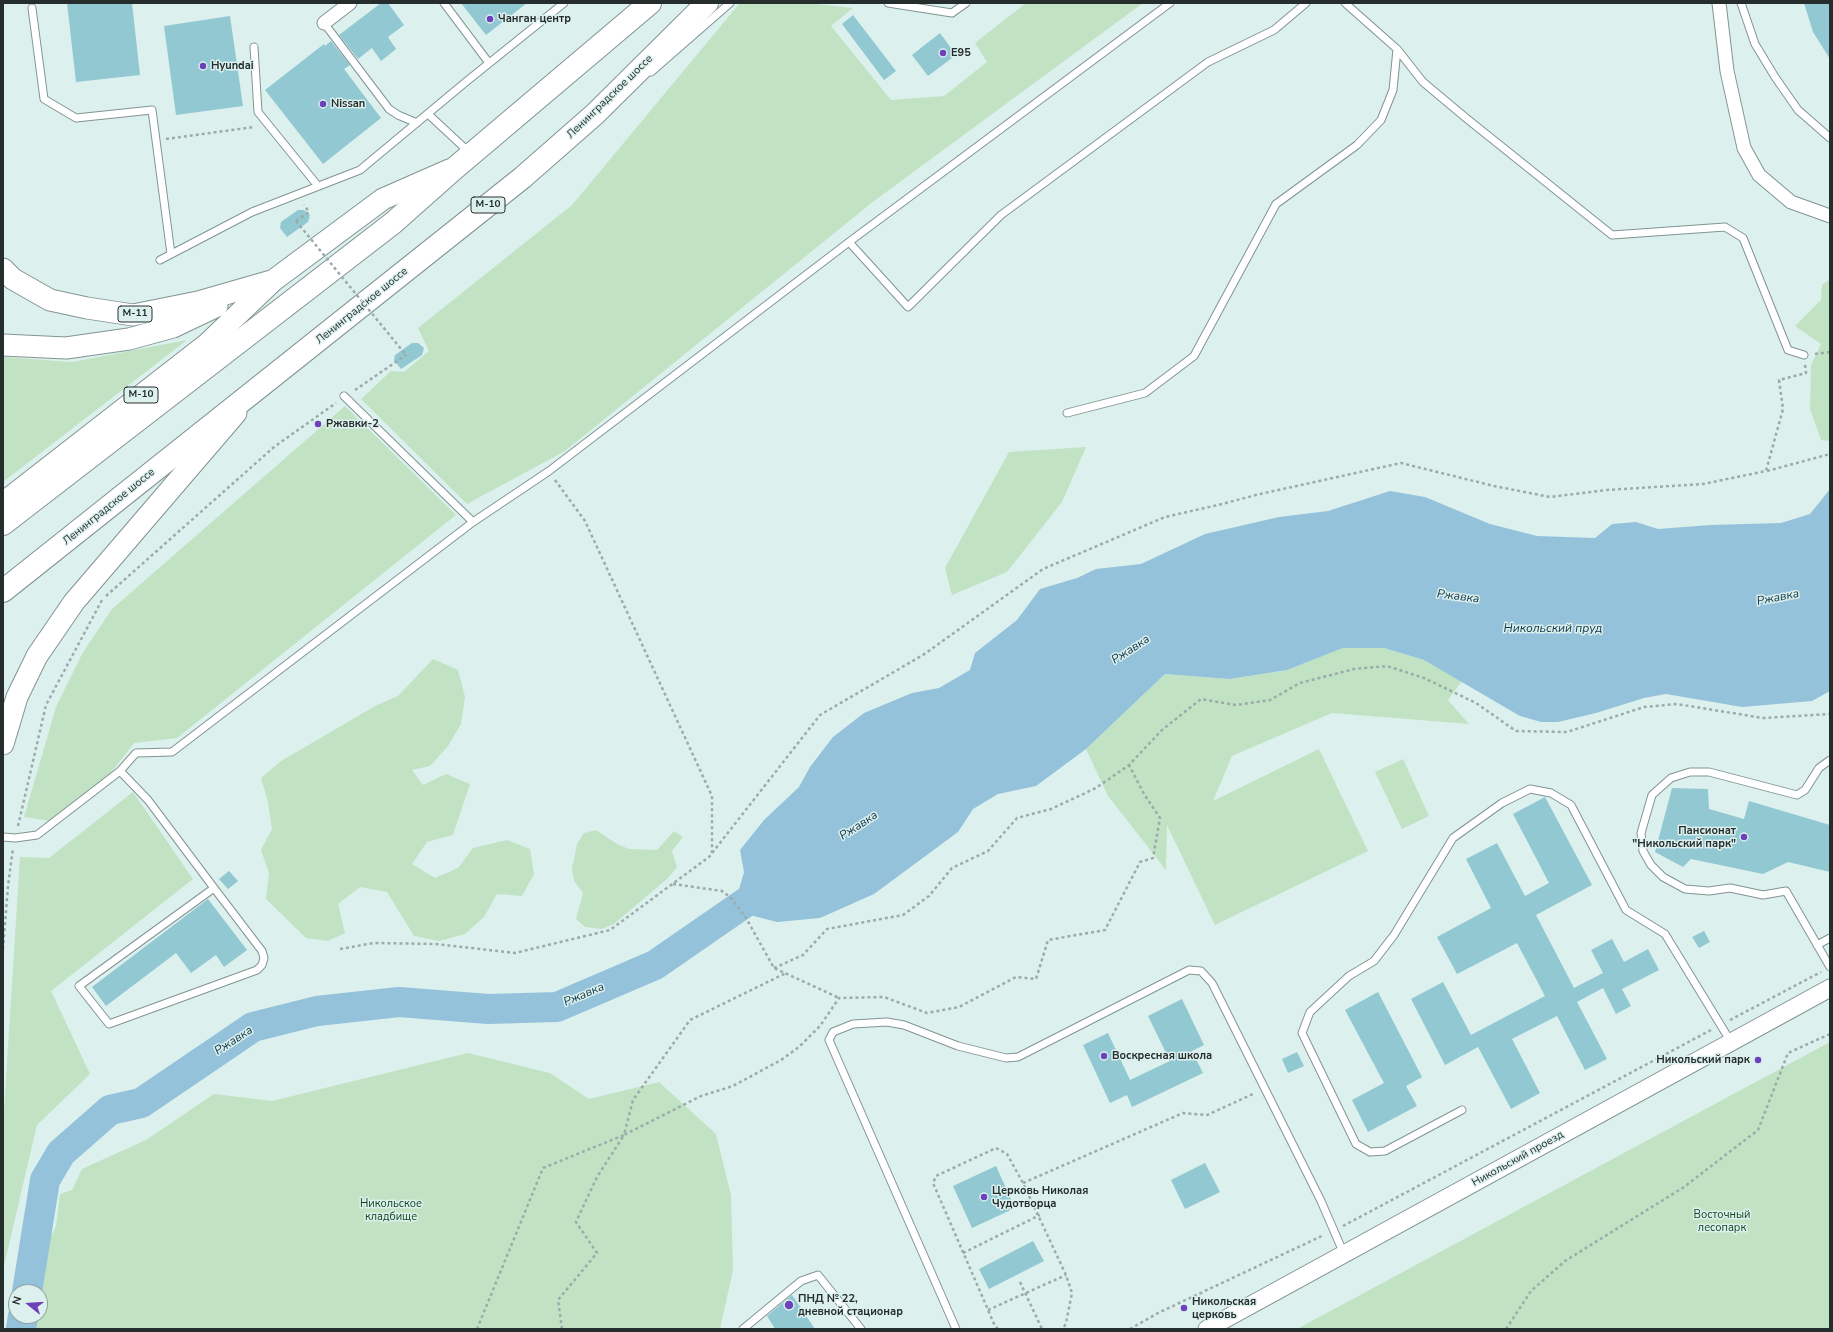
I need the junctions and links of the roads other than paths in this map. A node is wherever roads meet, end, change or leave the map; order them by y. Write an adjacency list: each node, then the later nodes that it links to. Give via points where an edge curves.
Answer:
1 (350, 3): 15 (street)
2 (444, 3): 18 (lane)
3 (564, 3): 18 (lane)
4 (650, 3): 25 (highway, М-10)
5 (706, 3): 22 (highway, Ленинградское шоссе / М-10)
6 (730, 3): 19 (lane)
7 (888, 3): 8 (lane, via 952,13)
8 (966, 3)
9 (1170, 3): 28 (lane)
10 (1306, 3): 28 (lane, via 1274,30 1208,62 1001,215 908,306)
11 (1345, 3): 17 (lane)
12 (1719, 3): 27 (street, via 1727,71 1744,148 1758,175 1791,202)
13 (1741, 3): 24 (lane, via 1755,44 1775,77 1798,110)
14 (32, 8): 29 (lane, via 44,99 76,118 152,110)
15 (324, 23): 23 (lane, via 389,109 398,116)
16 (254, 46): 26 (lane, via 258,112)
17 (1397, 49): 34 (lane, via 1423,82 1612,235 1725,228 1743,238 1788,350); 37 (lane, via 1393,90 1381,120 1357,145 1276,204 1194,356 1145,393)
18 (489, 63): 21 (lane)
19 (646, 76)
20 (639, 81): 22 (lane)
21 (428, 114): 23 (lane); 25 (lane)
22 (595, 114): 35 (highway, Ленинградское шоссе / М-10, via 522,178)
23 (417, 123): 26 (lane, via 360,170)
24 (1830, 138)
25 (463, 161): 32 (main road, М-10, via 383,199); 40 (highway, М-10, via 392,223)
26 (318, 186): 29 (lane, via 252,212)
27 (1830, 216)
28 (849, 242): 39 (lane, via 549,471)
29 (171, 254): 30 (lane)
30 (160, 260)
31 (3, 269): 32 (main road, М-11, via 13,279 50,300 133,315 198,302)
32 (274, 280): 33 (main road, via 172,327 129,339 66,348); 38 (main road, М-10, via 207,344)
33 (3, 345)
34 (1804, 355)
35 (255, 391): 41 (highway, Ленинградское шоссе / М-10); 42 (main road, via 74,602 37,656 17,697)
36 (344, 396): 39 (lane)
37 (1067, 413)
38 (3, 502)
39 (473, 522): 44 (lane, via 172,752 136,753)
40 (3, 524)
41 (3, 591)
42 (3, 744)
43 (1830, 760): 48 (lane, via 1819,768 1805,790 1798,795 1709,772 1690,772 1671,778 1652,795 1641,833 1643,850 1651,865 1663,876 1685,889 1709,891 1730,888 1763,895 1786,891)
44 (120, 771): 45 (lane, via 38,836); 46 (lane, via 148,800)
45 (3, 837)
46 (214, 888): 46 (lane, via 79,986 109,1024 257,970 262,965 262,951)
47 (1830, 938): 48 (lane)
48 (1817, 945): 49 (lane)
49 (1830, 967)
50 (1830, 988): 51 (street, Никольский проезд)
51 (1731, 1042): 52 (lane, via 1665,934 1626,910 1571,806 1551,794 1530,789 1502,803 1453,838 1394,935 1374,961 1349,976 1310,1012 1302,1032 1356,1144 1370,1152 1385,1152); 53 (street, Никольский проезд)
52 (1462, 1110)
53 (1344, 1254): 56 (lane, via 1212,983 1201,971 1189,970 1018,1057 1006,1058 958,1046 904,1024 853,1024 833,1032 829,1040); 57 (street, Никольский проезд)
54 (743, 1329): 55 (lane, via 801,1281 818,1275)
55 (861, 1329)
56 (956, 1329)
57 (1207, 1329)

